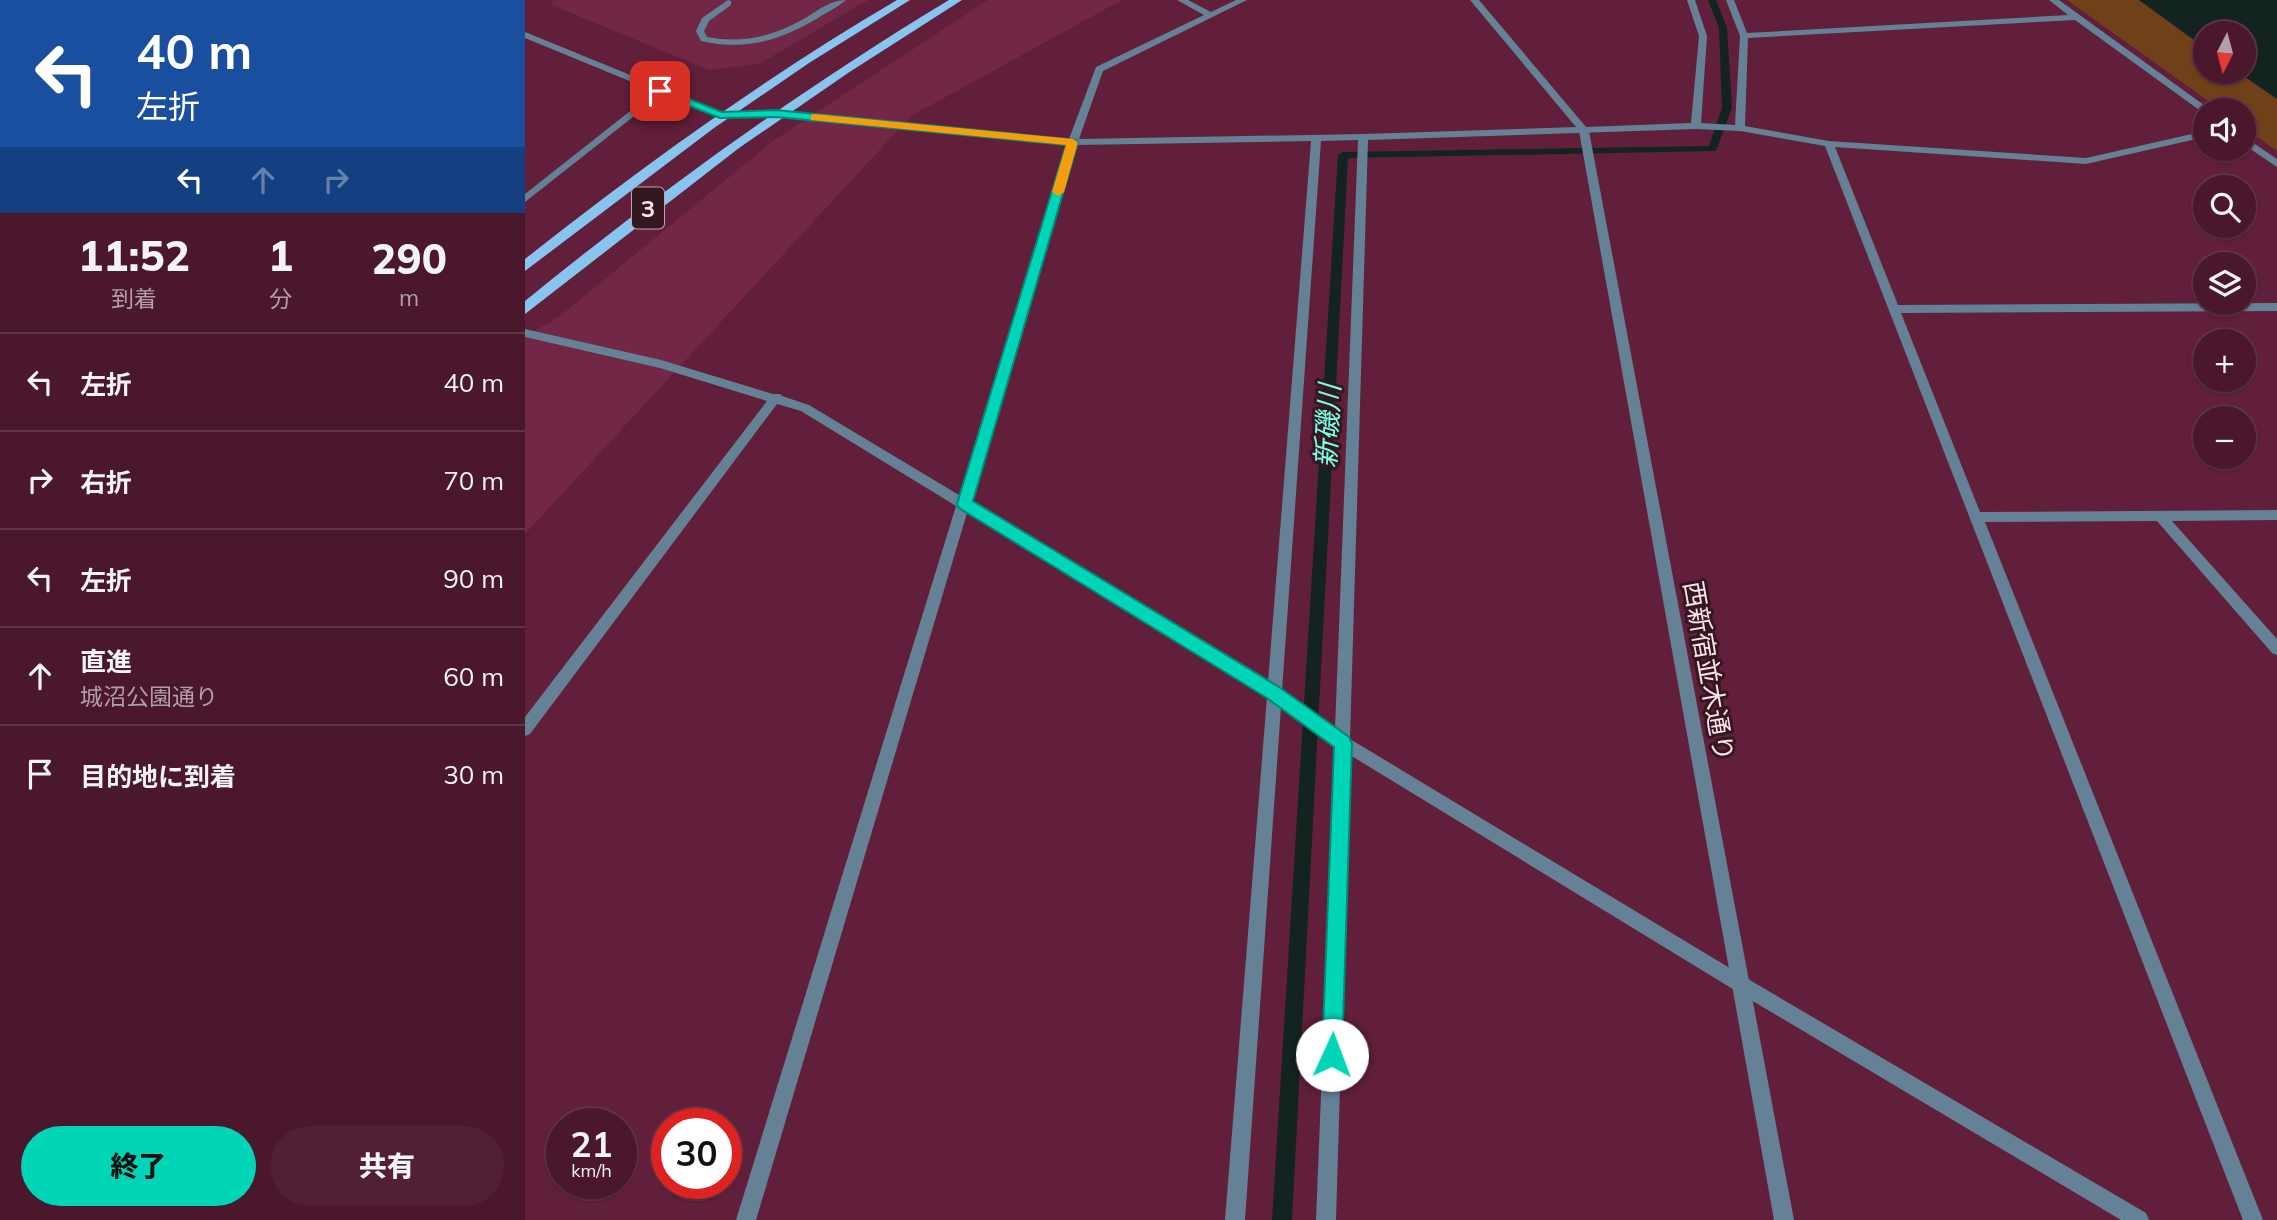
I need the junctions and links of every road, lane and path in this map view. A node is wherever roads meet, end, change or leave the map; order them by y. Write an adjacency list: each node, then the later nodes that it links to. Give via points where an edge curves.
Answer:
1 (842, 0): 10 (street, via 790,30 750,44 704,39 700,31 705,20)
2 (905, 0): 18 (main road, 3)
3 (957, 0): 17 (main road, 3)
4 (1181, 0): 11 (street)
5 (1243, 0): 11 (street)
6 (1474, 0): 21 (street)
7 (1691, 0): 19 (street, via 1703,36)
8 (1730, 0): 14 (street)
9 (2053, 0): 12 (street)
10 (728, 3)
11 (1210, 15): 25 (street, via 1098,68)
12 (2077, 17): 14 (street); 16 (street)
13 (525, 35): 15 (street)
14 (1744, 36): 20 (street)
15 (660, 91): 18 (street); 29 (street)
16 (2193, 101)
17 (776, 114): 18 (street); 25 (street); 32 (main road, 3, via 680,183)
18 (720, 115): 30 (main road, 3)
19 (1696, 126): 20 (street); 21 (street)
20 (1740, 128): 26 (street)
21 (1585, 134): 22 (street); 44 (street, 西新宿並木通り)
22 (1363, 137): 24 (street); 43 (street)
23 (2193, 137): 26 (street, via 2086,162)
24 (1316, 138): 25 (street); 41 (street)
25 (1073, 142): 36 (street)
26 (1829, 144): 33 (street)
27 (2256, 149): 28 (street)
28 (2277, 164)
29 (525, 198)
30 (525, 266)
31 (2277, 307): 33 (street)
32 (525, 309)
33 (1894, 309): 39 (street)
34 (525, 333): 35 (street, via 661,364)
35 (776, 397): 36 (street, via 805,408); 42 (street)
36 (964, 504): 41 (street); 45 (street)
37 (2277, 515): 38 (street)
38 (2160, 516): 39 (street); 40 (street)
39 (1976, 517): 50 (street)
40 (2277, 649)
41 (1273, 693): 43 (street); 46 (street)
42 (525, 729)
43 (1343, 743): 44 (street); 47 (street)
44 (1742, 985): 48 (street, 西新宿並木通り); 49 (street)
45 (746, 1220)
46 (1235, 1220)
47 (1326, 1220)
48 (1784, 1220)
49 (2139, 1220)
50 (2253, 1220)

